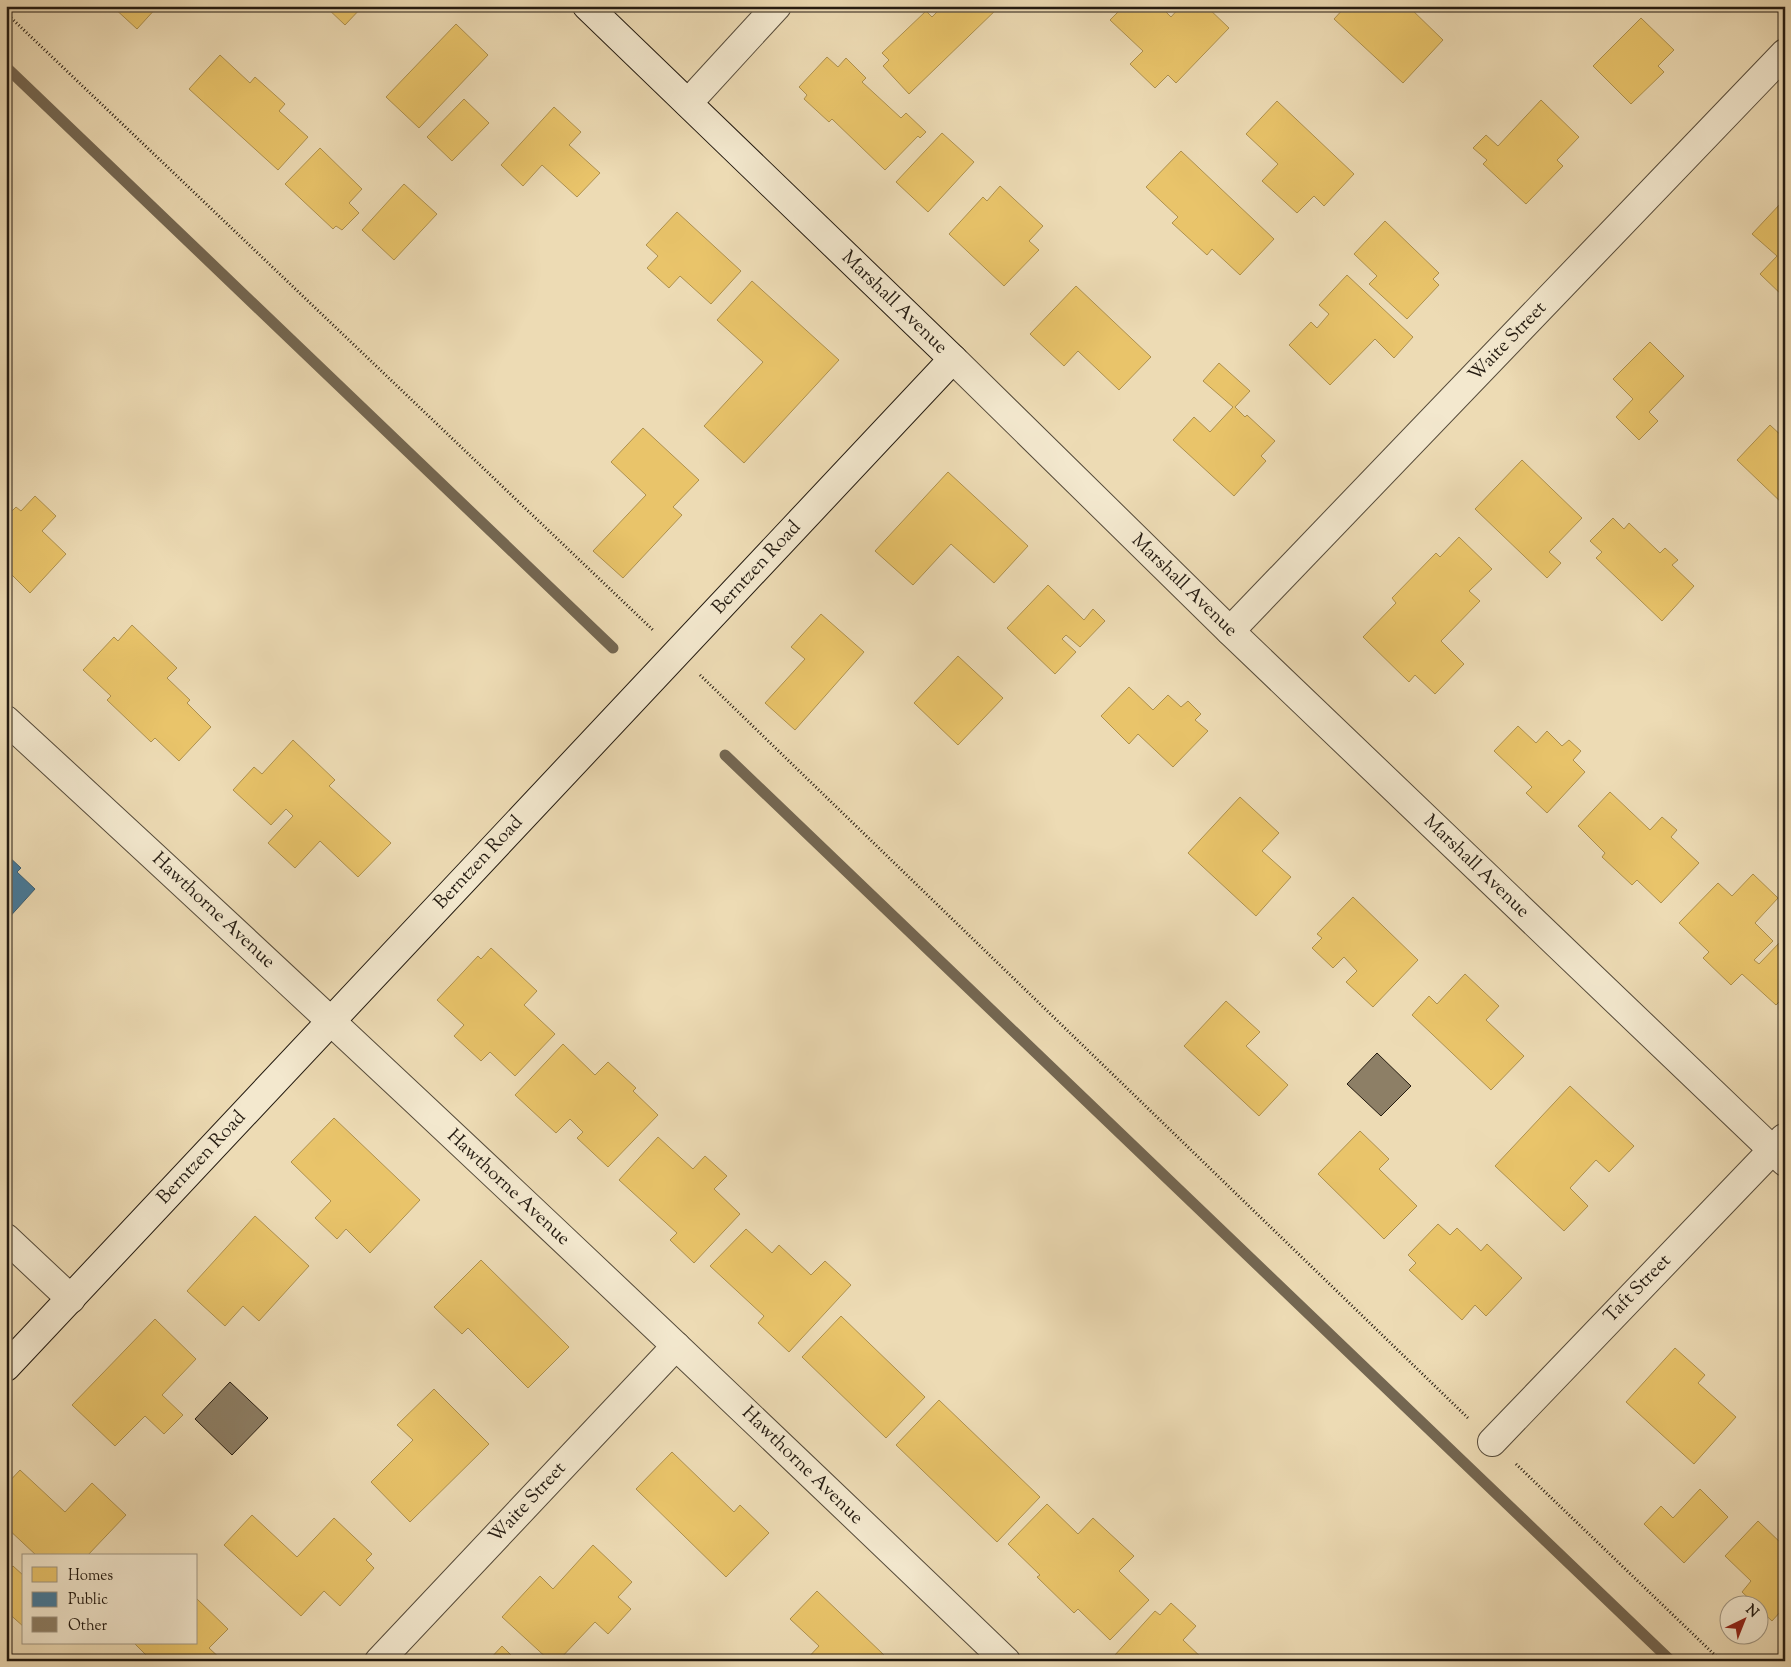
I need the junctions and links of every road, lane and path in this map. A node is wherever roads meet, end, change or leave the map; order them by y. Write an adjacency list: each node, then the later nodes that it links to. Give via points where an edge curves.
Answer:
1 (587, 6): 5 (street, Marshall Avenue)
2 (777, 6): 5 (street)
3 (6, 13): 8 (path)
4 (1785, 53): 7 (street, Waite Street)
5 (688, 103): 6 (street, Marshall Avenue)
6 (953, 359): 7 (street, Marshall Avenue); 8 (street, Berntzen Road)
7 (1230, 631): 11 (street, Marshall Avenue)
8 (677, 653): 10 (street, Berntzen Road); 16 (path)
9 (6, 720): 10 (street, Hawthorne Avenue)
10 (330, 1020): 13 (street, Berntzen Road); 14 (street, Hawthorne Avenue)
11 (1781, 1150): 16 (street, Taft Street)
12 (6, 1238): 13 (street)
13 (71, 1299): 15 (street, Berntzen Road)
14 (676, 1346): 17 (street, Hawthorne Avenue); 18 (street, Waite Street)
15 (6, 1367)
16 (1492, 1442): 19 (path)
17 (998, 1658)
18 (379, 1661)
19 (1721, 1661)

